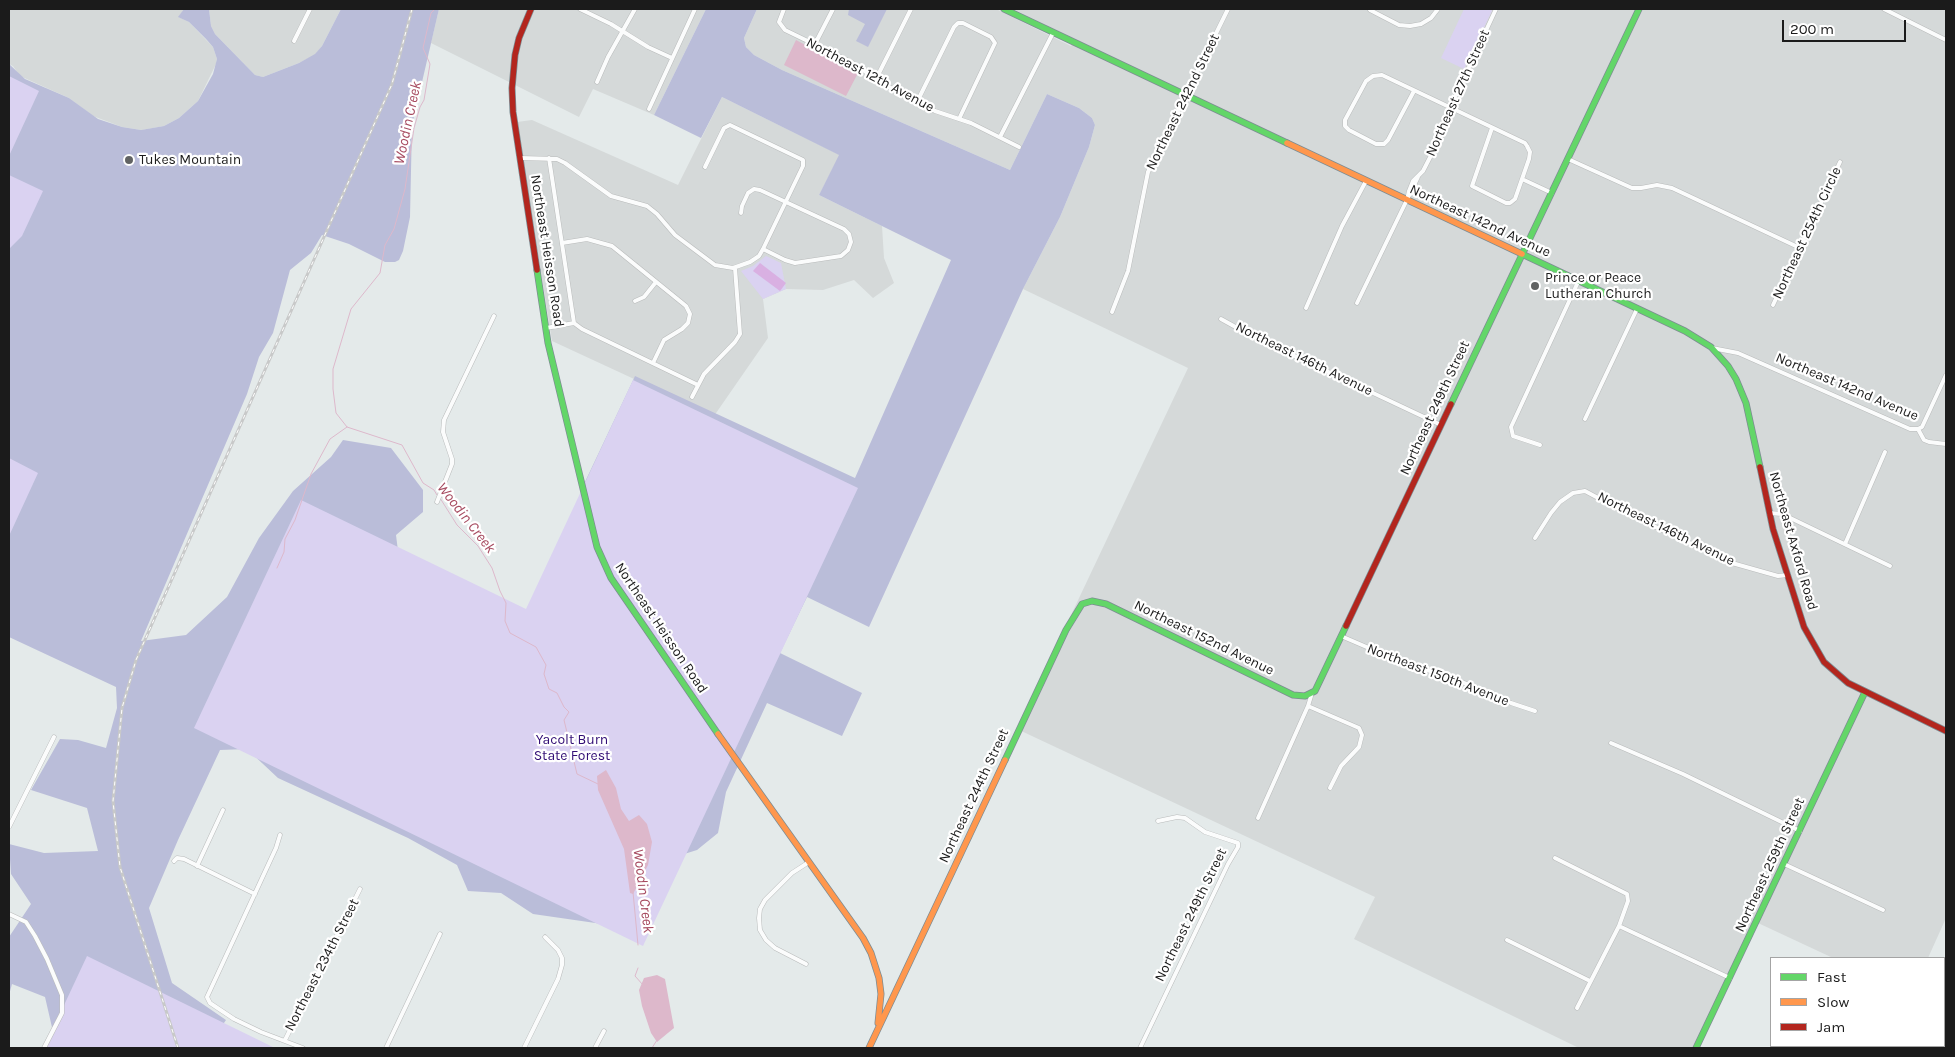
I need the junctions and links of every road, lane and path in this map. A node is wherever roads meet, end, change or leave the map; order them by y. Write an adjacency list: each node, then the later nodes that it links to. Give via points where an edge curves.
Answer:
1 (310, 9): 19 (street)
2 (531, 9): 33 (street, Northeast Heisson Road, via 519,38 513,73 513,112)
3 (580, 9): 16 (street)
4 (635, 9): 16 (street)
5 (695, 9): 21 (street)
6 (784, 9): 20 (street, Northeast 12th Avenue, via 779,24 784,30)
7 (833, 9): 20 (street)
8 (911, 9): 22 (street)
9 (1004, 9): 17 (street, Northeast 142nd Avenue)
10 (1228, 9): 25 (street, Northeast 242nd Street)
11 (1438, 9): 15 (street, via 1431,18 1410,26 1400,25)
12 (1496, 9): 27 (street, Northeast 27th Street)
13 (1639, 9): 35 (street, Northeast 249th Street)
14 (1884, 9): 18 (street)
15 (1370, 10)
16 (623, 32): 21 (street); 23 (street)
17 (1053, 33): 25 (street, Northeast 142nd Avenue); 31 (street)
18 (1946, 40)
19 (294, 41)
20 (815, 44): 22 (street, Northeast 12th Avenue)
21 (672, 58): 28 (street)
22 (876, 79): 26 (street, Northeast 12th Avenue)
23 (597, 82)
24 (1414, 91): 24 (street, via 1388,140 1382,144 1376,144 1345,126 1345,120 1366,81 1373,76 1382,75); 27 (street)
25 (1185, 96): 39 (street, Northeast 142nd Avenue); 56 (street, Northeast 242nd Street, via 1148,172 1128,271)
26 (917, 102): 29 (street, Northeast 12th Avenue); 29 (street, via 954,27 963,23 992,37 994,47)
27 (1450, 108): 30 (street); 41 (street, Northeast 27th Street, via 1441,136)
28 (649, 109)
29 (959, 119): 31 (street, Northeast 12th Avenue)
30 (1492, 128): 38 (street, via 1525,143 1529,149 1530,156); 38 (street, via 1472,186 1506,203 1512,202)
31 (1000, 137): 32 (street, Northeast 12th Avenue)
32 (1019, 147)
33 (520, 158): 34 (street); 60 (street, Northeast Heisson Road)
34 (549, 158): 44 (street); 48 (street, via 562,161 611,196 651,208 675,235 710,263 722,268)
35 (1568, 159): 40 (street, Northeast 249th Street); 45 (street, via 1632,188 1656,185 1672,188)
36 (1840, 162): 45 (street, Northeast 254th Circle)
37 (705, 167): 42 (street, via 724,128 733,125 803,160)
38 (1522, 179): 40 (street)
39 (1366, 181): 41 (street, Northeast 142nd Avenue); 54 (street)
40 (1552, 193): 47 (street, Northeast 249th Street)
41 (1407, 200): 47 (street, Northeast 142nd Avenue); 52 (street, Northeast 27th Street)
42 (785, 201): 43 (street, via 754,189 746,196); 46 (street); 46 (street, via 844,228 850,238 849,248 841,256 796,263)
43 (741, 212)
44 (562, 243): 49 (street, via 587,240 612,246); 59 (street)
45 (1800, 248): 53 (street, Northeast 254th Circle)
46 (763, 249): 48 (street, via 754,260)
47 (1522, 254): 50 (street, Northeast 142nd Avenue); 67 (street, Northeast 249th Street)
48 (735, 268): 64 (street, via 740,334)
49 (656, 282): 51 (street, via 644,297); 62 (street, via 688,308 689,320 682,330 664,340)
50 (1578, 282): 55 (street, Northeast 142nd Avenue); 70 (street, via 1510,427 1513,436)
51 (635, 301)
52 (1358, 303)
53 (1773, 305)
54 (1306, 308)
55 (1637, 309): 61 (street, Northeast 142nd Avenue, via 1685,331); 66 (street)
56 (1112, 312)
57 (494, 316): 72 (street, via 443,424 452,464)
58 (1221, 319): 67 (street, Northeast 146th Avenue)
59 (574, 323): 60 (street); 62 (street)
60 (546, 328): 96 (street, Northeast Heisson Road, via 594,539 610,578)
61 (1711, 348): 68 (street, Northeast 142nd Avenue, via 1738,353 1910,430); 73 (street, Northeast Axford Road, via 1732,372 1746,403)
62 (653, 363): 64 (street)
63 (1946, 375): 68 (street)
64 (698, 385): 65 (street)
65 (692, 398)
66 (1585, 419)
67 (1441, 425): 79 (street, Northeast 249th Street)
68 (1918, 430): 69 (street, Northeast 142nd Avenue, via 1924,440)
69 (1946, 444)
70 (1540, 445)
71 (1885, 452): 75 (street)
72 (437, 502)
73 (1769, 513): 75 (street, via 1782,514); 77 (street, Northeast Axford Road)
74 (1535, 538): 77 (street, Northeast 146th Avenue, via 1560,502 1573,493 1585,491 1732,564)
75 (1845, 544): 76 (street)
76 (1890, 566)
77 (1788, 576): 81 (street, Northeast Axford Road, via 1804,627 1815,648 1833,671)
78 (1086, 602): 80 (street, Northeast 152nd Avenue, via 1106,604 1293,695); 110 (street, Northeast 244th Street, via 1073,615)
79 (1341, 636): 80 (street, Northeast 249th Street); 83 (street, Northeast 150th Avenue, via 1406,664 1448,676)
80 (1312, 693): 82 (street, Northeast 249th Street)
81 (1867, 693): 84 (street, Northeast Axford Road); 92 (street, Northeast 259th Street)
82 (1308, 706): 87 (street, via 1359,728 1362,735 1359,747 1341,766); 89 (street, Northeast 249th Street)
83 (1535, 711)
84 (1946, 732)
85 (54, 737): 91 (street)
86 (1611, 743): 92 (street)
87 (1330, 788)
88 (223, 810): 98 (street)
89 (1258, 818)
90 (1158, 821): 122 (street, Northeast 249th Street, via 1185,818 1205,832 1238,843 1238,847)
91 (9, 826)
92 (1800, 831): 97 (street, Northeast 259th Street)
93 (280, 835): 100 (street)
94 (1555, 858): 103 (street, via 1627,894 1628,901)
95 (174, 862): 98 (street, via 178,858)
96 (809, 862): 107 (street, via 792,873 765,900 758,918 766,940); 111 (street, Northeast Heisson Road, via 863,938 877,968)
97 (1784, 864): 101 (street); 108 (street, Northeast 259th Street)
98 (198, 866): 100 (street)
99 (360, 889): 115 (street, Northeast 234th Street)
100 (255, 894): 115 (street, via 207,997 210,1003 234,1019)
101 (1883, 910)
102 (9, 914): 116 (street, via 26,922 60,991 62,1007 59,1020)
103 (1619, 926): 108 (street); 109 (street)
104 (440, 934): 118 (street)
105 (545, 937): 119 (street, via 558,950 562,965)
106 (1507, 940): 109 (street)
107 (806, 964)
108 (1730, 978): 123 (street, Northeast 259th Street)
109 (1590, 981): 112 (street)
110 (898, 987): 111 (street, via 892,993); 114 (street, Northeast 244th Street)
111 (881, 994): 114 (street, Northeast Heisson Road)
112 (1577, 1008)
113 (604, 1031): 120 (street)
114 (875, 1035): 121 (street)
115 (285, 1040): 117 (street)
116 (44, 1048)
117 (302, 1048)
118 (386, 1048)
119 (524, 1048)
120 (595, 1048)
121 (869, 1048)
122 (1140, 1048)
123 (1696, 1048)

